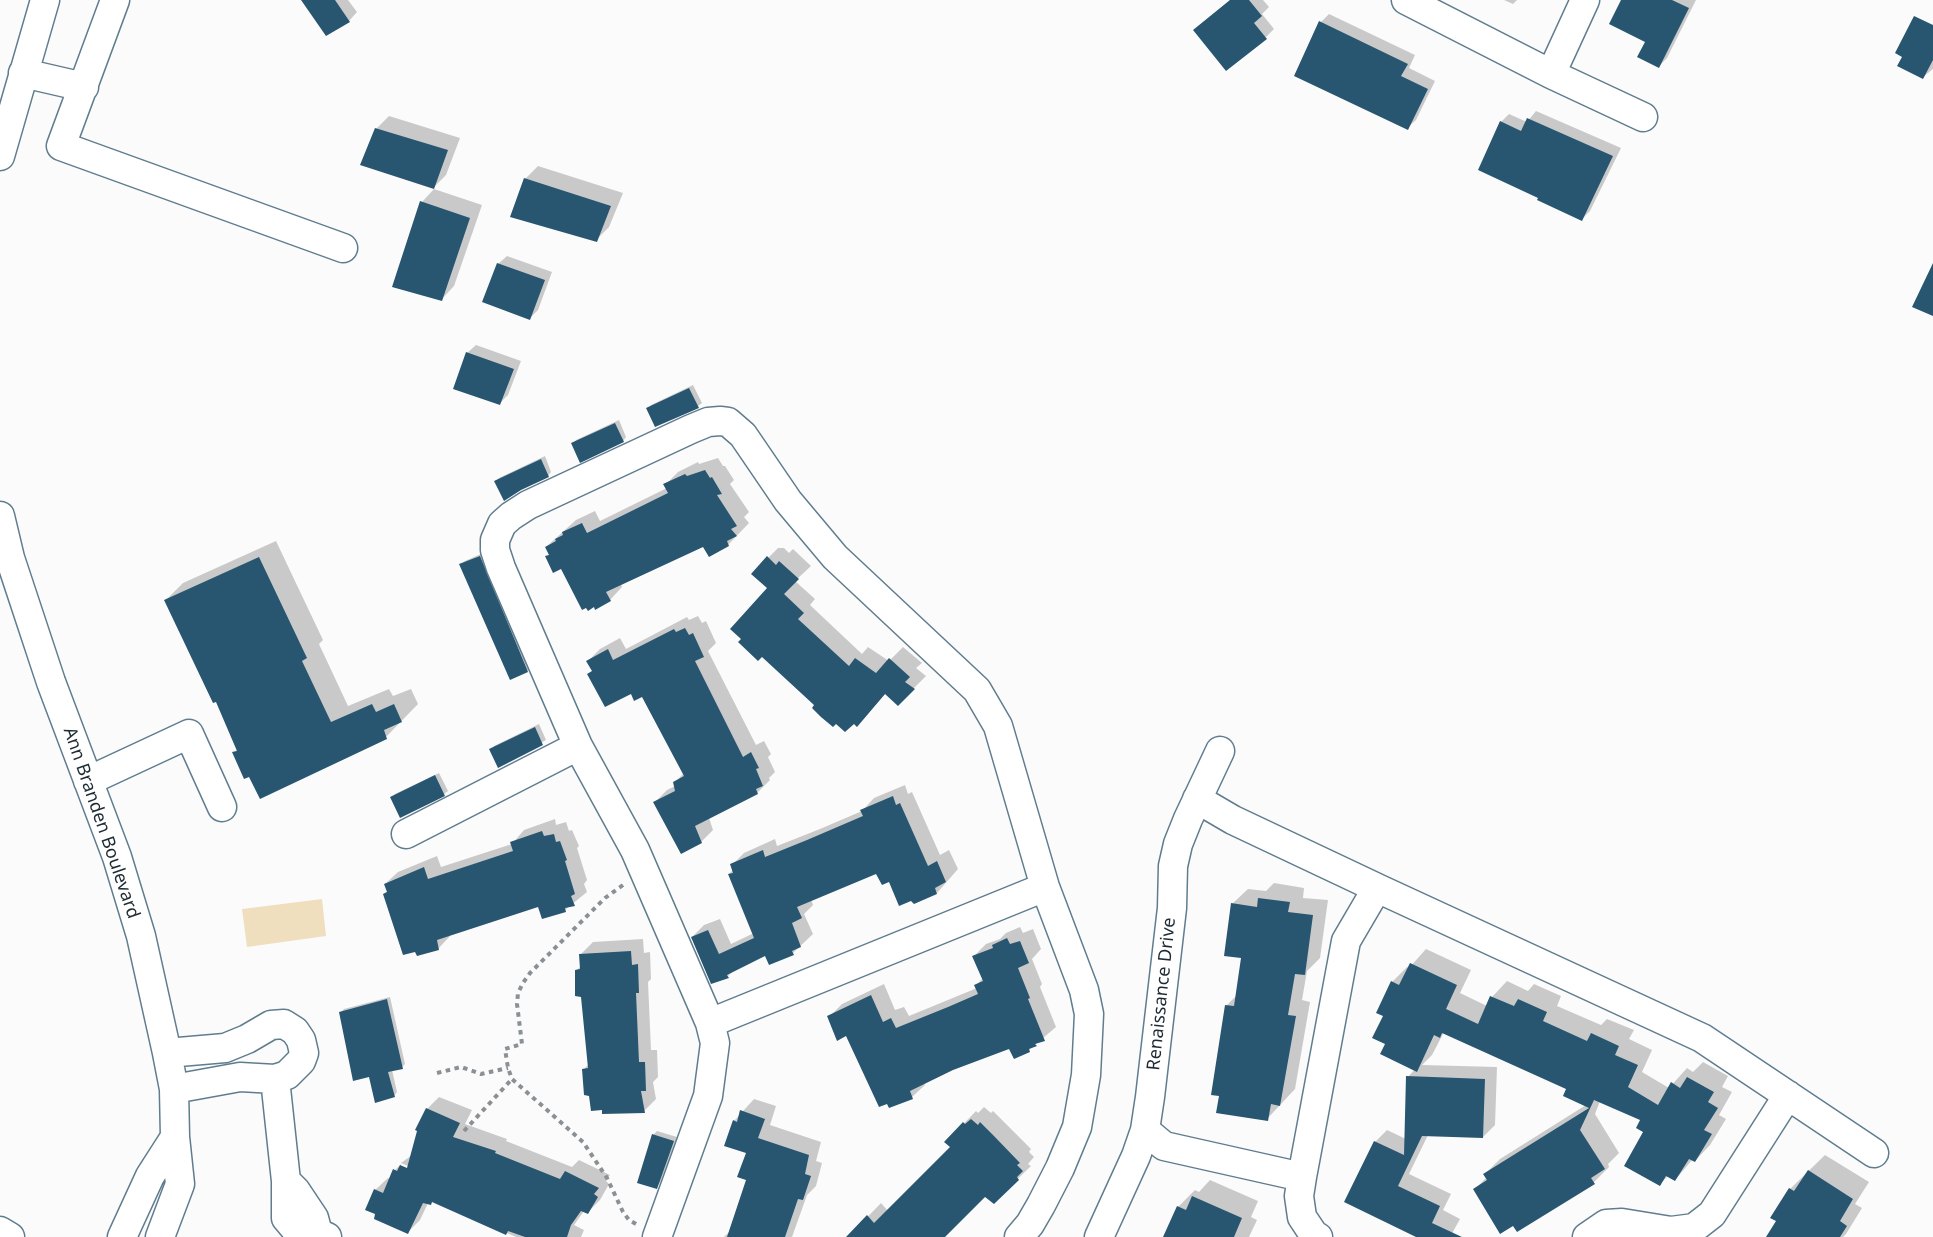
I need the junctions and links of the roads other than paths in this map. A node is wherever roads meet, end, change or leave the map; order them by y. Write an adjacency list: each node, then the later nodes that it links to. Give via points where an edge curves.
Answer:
1 (45, 0): 5 (street)
2 (115, 0): 7 (street)
3 (1406, 0): 6 (street)
4 (1585, 0): 6 (street)
5 (23, 73): 7 (street); 9 (street)
6 (1551, 74): 8 (street)
7 (84, 87): 10 (street, via 62,146)
8 (1643, 117)
9 (0, 156)
10 (343, 248)
11 (0, 516): 14 (street, Ann Branden Boulevard, via 51,682)
12 (578, 746): 17 (street); 18 (street, via 501,568 495,550 498,531 528,505 691,429 708,422 728,422 743,435 788,501 835,557 977,690 998,726); 20 (street, via 635,850)
13 (1220, 751): 15 (street, Renaissance Drive)
14 (88, 781): 16 (street, via 189,734); 21 (street, Ann Branden Boulevard, via 141,936)
15 (1197, 799): 19 (street); 25 (street, Renaissance Drive, via 1173,866 1172,908)
16 (222, 807)
17 (406, 834)
18 (1045, 887): 20 (street); 36 (street, via 1084,990 1089,1014 1086,1075 1073,1137 1041,1204)
19 (1377, 888): 24 (street, via 1702,1038); 28 (street, via 1346,941)
20 (710, 1023): 32 (street, via 715,1043 708,1096)
21 (167, 1053): 22 (street, via 225,1048 271,1025 284,1024 302,1040 304,1053 287,1075); 23 (street, Ann Branden Boulevard)
22 (275, 1079): 23 (street, via 240,1077); 31 (street, via 286,1181)
23 (174, 1089): 26 (street, Ann Branden Boulevard)
24 (1788, 1095): 27 (street); 38 (street, via 1712,1214 1694,1228 1671,1231 1606,1224)
25 (1145, 1130): 28 (street, via 1164,1146); 37 (street, Renaissance Drive)
26 (175, 1137): 34 (street, via 150,1176); 35 (street, Ann Branden Boulevard, via 180,1184)
27 (1874, 1153)
28 (1302, 1177): 30 (street, via 1299,1196)
29 (0, 1231): 33 (street)
30 (1304, 1232)
31 (322, 1235)
32 (658, 1236)
33 (10, 1237)
34 (122, 1237)
35 (160, 1237)
36 (1019, 1237)
37 (1099, 1237)
38 (1587, 1237)

